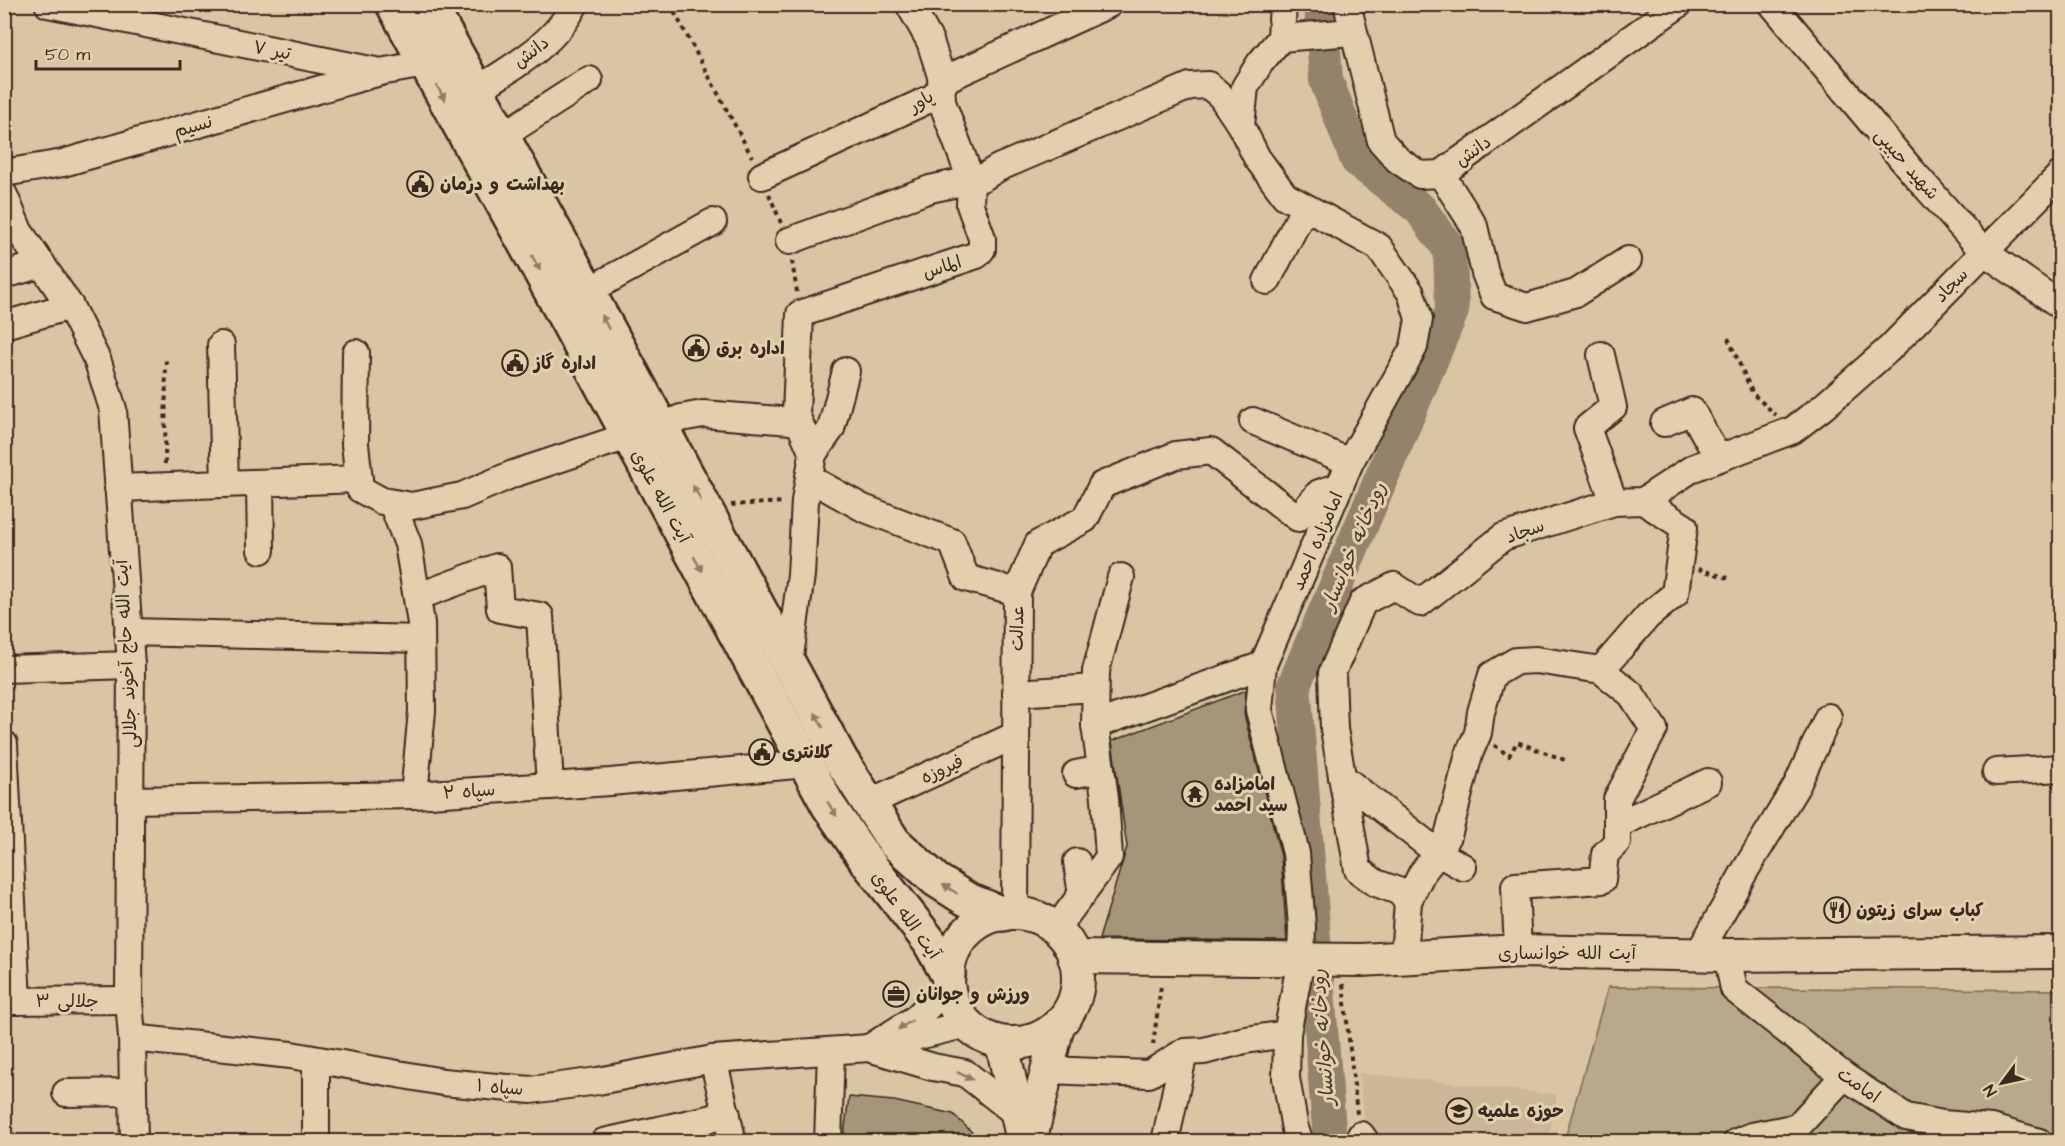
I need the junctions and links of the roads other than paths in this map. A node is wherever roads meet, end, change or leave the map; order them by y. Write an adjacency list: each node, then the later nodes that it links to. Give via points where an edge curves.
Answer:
1 (48, 4): 13 (street, ۷ تیر)
2 (393, 4): 12 (highway, آیت الله علوی)
3 (429, 4): 16 (highway, آیت الله علوی)
4 (575, 4): 16 (street, دانش, via 566,23 533,54)
5 (909, 4): 15 (street, via 930,41)
6 (1109, 4): 15 (street, پاور, via 948,78)
7 (1347, 4): 11 (street, دانش)
8 (1679, 4): 20 (street, دانش)
9 (1772, 4): 28 (street, شهید حبیبی)
10 (1280, 16): 11 (street); 17 (street, via 1245,87)
11 (1352, 32): 20 (street, دانش, via 1381,141 1420,175)
12 (425, 64): 13 (street, ۷ تیر); 45 (highway, آیت الله علوی, one-way to 45)
13 (380, 72): 19 (street, نسیم, via 63,163)
14 (589, 80): 18 (street)
15 (941, 87): 22 (street, پاور, via 934,97); 23 (street, via 942,102)
16 (477, 90): 18 (highway, آیت الله علوی)
17 (1241, 126): 23 (street, via 1208,84 1190,86); 25 (street, امامزاده احمد, via 1257,158 1285,196)
18 (502, 136): 33 (highway, آیت الله علوی)
19 (4, 173)
20 (1441, 174): 29 (street, via 1474,226 1494,296 1527,307 1576,293)
21 (2061, 175): 28 (street, سجاد)
22 (762, 176)
23 (970, 180): 27 (street, via 930,189); 41 (street, الماس, via 970,205 982,238 982,249 977,255 800,314)
24 (4, 195): 30 (street, آیت الله حاج آخوند جلالی, via 19,231)
25 (1305, 207): 32 (street); 47 (street, امامزاده احمد, via 1380,247 1411,293 1419,319 1413,347)
26 (712, 222): 33 (street)
27 (789, 241)
28 (1983, 251): 34 (street, شهید حبیبی); 46 (street, سجاد, via 1889,349 1823,407 1792,430)
29 (1628, 260)
30 (42, 264): 31 (street); 35 (street, آیت الله حاج آخوند جلالی)
31 (4, 275)
32 (1267, 281)
33 (588, 291): 44 (highway, آیت الله علوی, one-way to 33)
34 (2061, 305)
35 (70, 306): 36 (street); 53 (street, آیت الله حاج آخوند جلالی, via 98,362 113,409)
36 (4, 325)
37 (221, 345): 51 (street)
38 (356, 353): 49 (street, via 355,444)
39 (1601, 355): 55 (street, via 1613,407 1587,428)
40 (846, 371): 48 (street, via 831,429)
41 (796, 415): 44 (street, via 791,421 704,414 681,417); 48 (street)
42 (1253, 421): 47 (street)
43 (1664, 423): 46 (street, via 1692,411)
44 (661, 426): 63 (highway, آیت الله علوی, one-way to 44)
45 (628, 436): 56 (street, via 513,474 462,496 412,507); 74 (highway, آیت الله علوی, one-way to 74)
46 (1718, 458): 54 (street, سجاد, via 1693,468)
47 (1350, 462): 52 (street, امامزاده احمد)
48 (809, 478): 59 (street, عدالت, via 863,508 952,542 966,578); 63 (street)
49 (359, 479): 50 (street); 56 (street, via 360,489)
50 (260, 483): 51 (street); 57 (street)
51 (225, 484): 53 (street)
52 (1340, 486): 59 (street, via 1319,494 1298,518 1211,451 1176,455 1102,485 1084,519 1038,544); 65 (street, امامزاده احمد)
53 (118, 488): 61 (street, آیت الله حاج آخوند جلالی)
54 (1643, 501): 55 (street, سجاد); 67 (street, via 1684,527 1675,594 1648,616)
55 (1614, 502): 79 (street, سجاد, via 1503,537 1420,603 1394,586 1363,602 1332,674 1334,729)
56 (392, 503): 60 (street, via 408,544)
57 (261, 550)
58 (1121, 577): 68 (street)
59 (1017, 592): 69 (street, عدالت)
60 (417, 597): 62 (street); 81 (street, via 497,567 500,609 540,616)
61 (128, 632): 62 (street); 64 (street, آیت الله حاج آخوند جلالی)
62 (422, 639): 82 (street, via 422,711)
63 (789, 664): 84 (highway, آیت الله علوی, one-way to 63)
64 (131, 665): 66 (street); 83 (street, آیت الله حاج آخوند جلالی)
65 (1263, 665): 71 (street); 98 (street, امامزاده احمد, via 1259,710 1296,853)
66 (4, 669)
67 (1601, 670): 85 (street, via 1631,694 1654,729 1617,800); 86 (street, via 1536,660 1516,661 1492,675 1448,836)
68 (1095, 688): 69 (street); 71 (street)
69 (1016, 693): 72 (street, عدالت)
70 (1828, 717): 95 (street, via 1797,785 1746,869)
71 (1095, 725): 76 (street)
72 (1016, 735): 84 (street, فیروزه); 91 (street, عدالت)
73 (4, 744): 101 (street)
74 (807, 764): 81 (street, سپاه ۲); 99 (highway, آیت الله علوی, one-way to 99, via 828,805 865,860 929,941)
75 (2061, 768): 77 (street)
76 (1101, 769): 78 (street); 89 (street, via 1109,857)
77 (1996, 772)
78 (1076, 774)
79 (1342, 777): 86 (street); 90 (street, سجاد, via 1358,870 1376,883 1398,891)
80 (1708, 782): 85 (street)
81 (550, 786): 82 (street, سپاه ۲)
82 (414, 795): 83 (street, سپاه ۲)
83 (131, 800): 100 (street, آیت الله حاج آخوند جلالی)
84 (868, 803): 91 (highway, آیت الله علوی, one-way to 84, via 966,899 936,880 894,842)
85 (1617, 825): 93 (street, via 1617,842 1605,854 1602,880 1515,886)
86 (1438, 853): 88 (street); 90 (street)
87 (1077, 862): 89 (street)
88 (1463, 867)
89 (1082, 895): 92 (street)
90 (1408, 901): 97 (street)
91 (1009, 913): 92 (main road, via 1036,917); 99 (main road, via 986,918 958,941)
92 (1056, 929): 96 (main road)
93 (1518, 951): 95 (main road, آیت الله خوانساری); 97 (main road, آیت الله خوانساری)
94 (2061, 952): 95 (main road, آیت الله خوانساری)
95 (1713, 954): 113 (street, امامت, via 1734,989)
96 (1074, 957): 98 (main road, آیت الله خوانساری); 103 (main road, via 1078,975 1076,994)
97 (1404, 957): 98 (main road, آیت الله خوانساری)
98 (1301, 960): 104 (street, امامزاده احمد)
99 (948, 981): 102 (main road, via 954,1007); 107 (street, one-way to 107, via 915,1019)
100 (129, 1000): 101 (street, جلالی ۳); 105 (street, آیت الله حاج آخوند جلالی)
101 (11, 1001)
102 (967, 1024): 106 (main road, via 983,1036); 107 (street)
103 (1058, 1025): 106 (main road, via 1032,1040); 112 (main road)
104 (1287, 1034): 109 (street); 124 (street, امامزاده احمد, via 1286,1078)
105 (132, 1038): 111 (street, سپاه ۱); 114 (street, آیت الله حاج آخوند جلالی)
106 (1002, 1042): 117 (main road)
107 (869, 1048): 108 (street, سپاه ۱); 117 (street, one-way to 117, via 965,1073)
108 (831, 1051): 110 (street, سپاه ۱); 122 (street)
109 (1184, 1052): 112 (street, via 1149,1074); 123 (street)
110 (713, 1059): 111 (street, سپاه ۱, via 531,1090 443,1082); 116 (street)
111 (316, 1060): 119 (street)
112 (1047, 1070): 117 (main road)
113 (1844, 1076): 125 (street, via 1797,1127); 126 (street, امامت, via 1906,1117 1991,1128)
114 (133, 1092): 115 (street); 118 (street, آیت الله حاج آخوند جلالی)
115 (66, 1093)
116 (727, 1115): 120 (street); 121 (street)
117 (1024, 1133)
118 (134, 1142)
119 (315, 1142)
120 (604, 1142)
121 (733, 1142)
122 (828, 1142)
123 (1165, 1142)
124 (1300, 1142)
125 (1737, 1142)
126 (2039, 1142)

